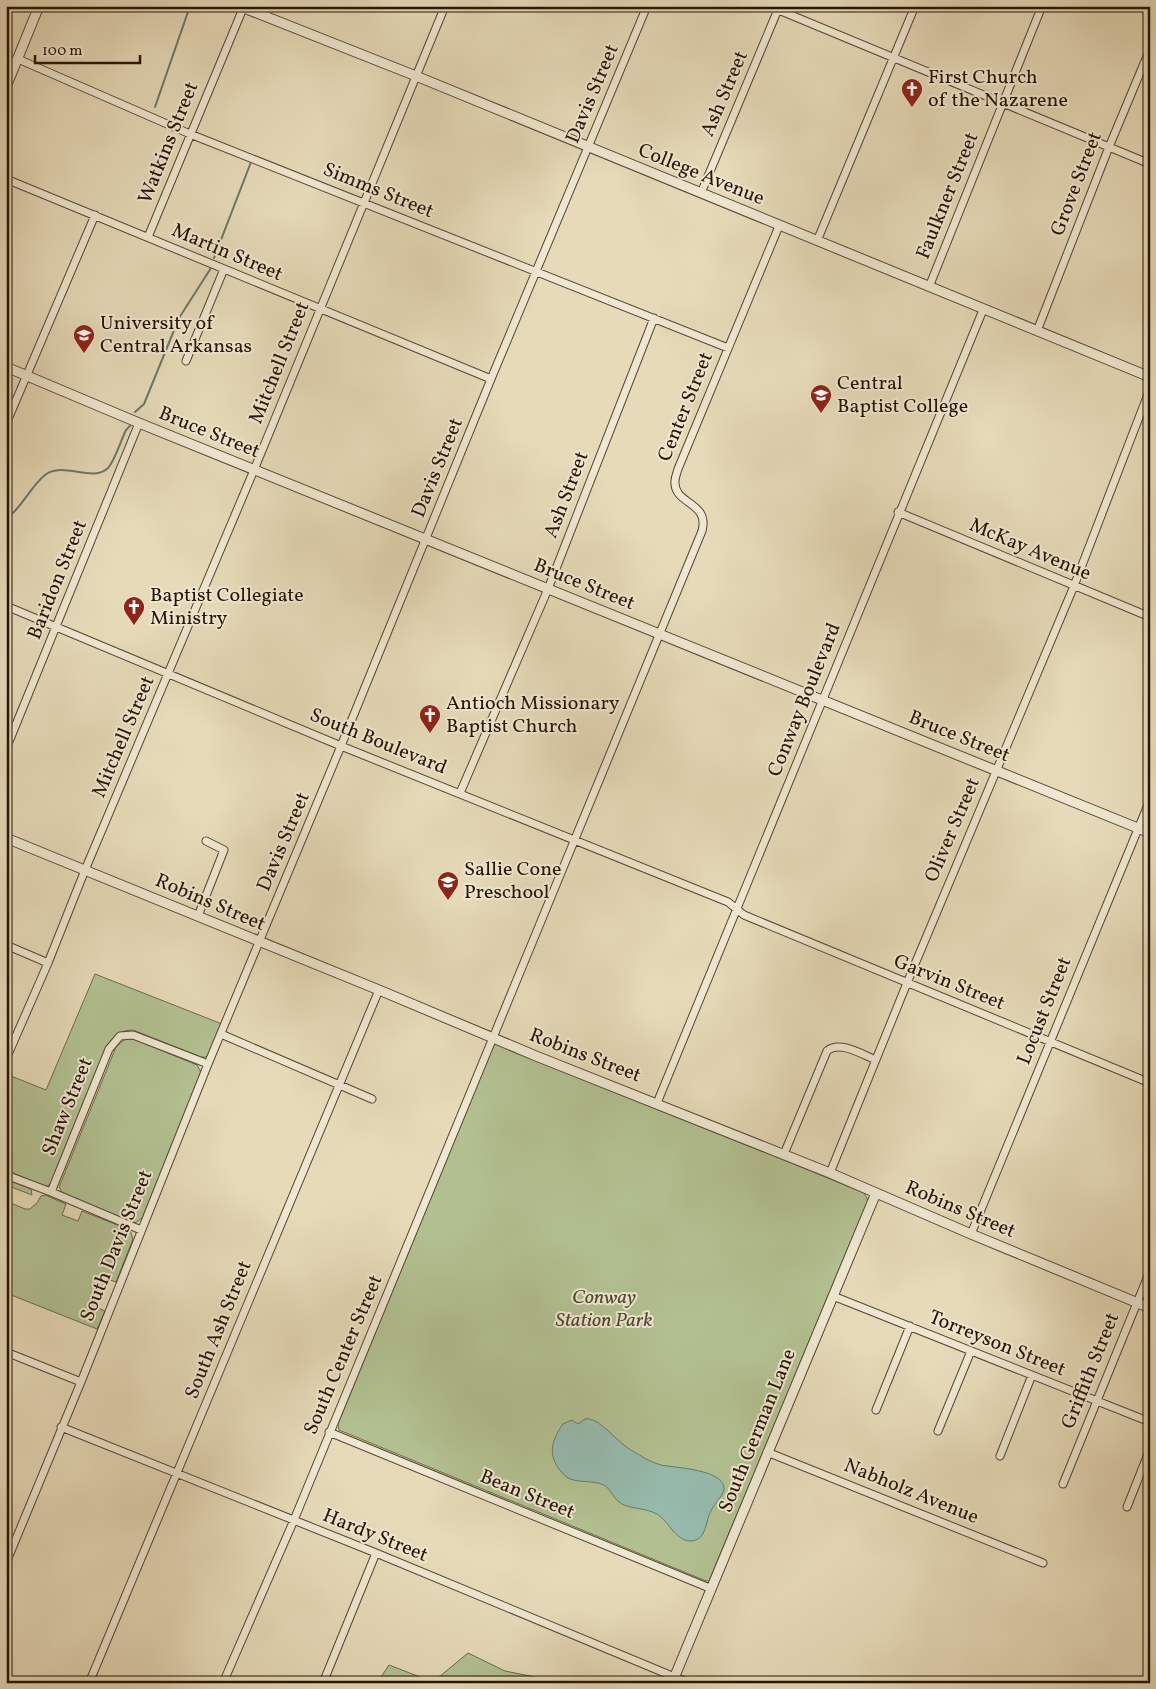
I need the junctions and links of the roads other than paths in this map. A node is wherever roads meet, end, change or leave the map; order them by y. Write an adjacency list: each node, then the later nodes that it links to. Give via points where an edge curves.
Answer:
1 (39, 6): 11 (street)
2 (445, 6): 13 (street, Mitchell Street)
3 (647, 6): 18 (street, Davis Street)
4 (769, 6): 8 (street)
5 (915, 6): 10 (street)
6 (1042, 6): 15 (street, Faulkner Street)
7 (242, 7): 13 (street, College Avenue); 17 (street, Watkins Street)
8 (778, 8): 10 (street); 22 (street, Ash Street)
9 (1150, 49): 12 (street, Grove Street)
10 (894, 57): 15 (street); 27 (street)
11 (18, 59): 14 (street); 17 (street, Simms Street)
12 (1144, 63): 16 (street, via 1149,77); 19 (street, Grove Street)
13 (416, 76): 18 (street, College Avenue); 23 (street, Mitchell Street)
14 (6, 87)
15 (1003, 102): 19 (street); 30 (street, Faulkner Street)
16 (1150, 132)
17 (190, 134): 23 (street, Simms Street); 26 (street, Watkins Street)
18 (588, 147): 22 (street, College Avenue); 29 (street, Davis Street)
19 (1108, 147): 20 (street); 34 (street, Grove Street)
20 (1150, 164)
21 (6, 179): 24 (street, Martin Street)
22 (701, 193): 25 (street, College Avenue)
23 (364, 203): 29 (street, Simms Street); 31 (street, Mitchell Street)
24 (95, 216): 26 (street, Martin Street); 38 (street)
25 (779, 226): 27 (street, College Avenue); 35 (street, Center Street)
26 (148, 237): 28 (street, Martin Street)
27 (817, 241): 30 (street, College Avenue)
28 (224, 269): 31 (street, Martin Street); 36 (street)
29 (536, 272): 33 (street, Simms Street); 40 (street, Davis Street)
30 (929, 287): 32 (street, College Avenue)
31 (320, 309): 40 (street, Martin Street); 44 (street, Mitchell Street)
32 (983, 310): 34 (street, College Avenue); 45 (street, Conway Boulevard)
33 (654, 318): 35 (street, Simms Street); 48 (street, Ash Street)
34 (1037, 331): 39 (street, College Avenue)
35 (728, 348): 52 (street, Center Street, via 675,480 681,496 703,515 704,523)
36 (186, 361)
37 (6, 367): 38 (street, Bruce Street)
38 (27, 375): 42 (street, Bruce Street); 43 (street)
39 (1150, 377)
40 (491, 379): 46 (street, Davis Street)
41 (1150, 388): 47 (street, Oliver Street)
42 (139, 423): 44 (street, Bruce Street); 51 (street, Baridon Street)
43 (6, 424)
44 (254, 470): 46 (street, Bruce Street); 53 (street, Mitchell Street)
45 (898, 512): 47 (street, McKay Avenue); 54 (street, Conway Boulevard)
46 (426, 540): 48 (street, Bruce Street); 55 (street, Davis Street)
47 (1074, 586): 50 (street, McKay Avenue); 57 (street, Oliver Street)
48 (548, 589): 52 (street, Bruce Street); 58 (street, Ash Street)
49 (6, 606): 51 (street, South Boulevard)
50 (1150, 618)
51 (56, 627): 53 (street, South Boulevard); 56 (street, Baridon Street)
52 (660, 634): 54 (street, Bruce Street); 63 (street, Center Street)
53 (168, 673): 55 (street, South Boulevard); 65 (street, Mitchell Street)
54 (823, 700): 57 (street, Bruce Street); 66 (street, Conway Boulevard)
55 (342, 746): 58 (street, South Boulevard); 68 (street, Davis Street)
56 (6, 749)
57 (996, 770): 60 (street, Bruce Street); 71 (street, Oliver Street)
58 (460, 793): 63 (street, South Boulevard)
59 (1150, 800): 60 (street, Locust Street)
60 (1137, 828): 61 (street, Bruce Street); 75 (street, Locust Street)
61 (1150, 833)
62 (6, 838): 65 (street, Robins Street)
63 (574, 840): 66 (street, South Boulevard, via 728,902); 74 (street, Center Street)
64 (206, 841): 67 (street, via 224,850)
65 (85, 870): 67 (street, Robins Street); 70 (street, Mitchell Street)
66 (737, 909): 71 (street, Garvin Street, via 744,915); 82 (street, Conway Boulevard)
67 (198, 916): 68 (street, Robins Street)
68 (260, 942): 72 (street, Robins Street); 73 (street, South Davis Street)
69 (6, 945): 70 (street)
70 (48, 962): 76 (street, Mitchell Street)
71 (907, 983): 75 (street, Garvin Street); 77 (street, Oliver Street)
72 (379, 990): 74 (street, Robins Street); 80 (street, South Ash Street)
73 (221, 1034): 78 (street, South Davis Street); 80 (street)
74 (494, 1038): 82 (street, Robins Street); 104 (street, South Center Street)
75 (1050, 1042): 79 (street, Garvin Street); 89 (street, Locust Street)
76 (6, 1058)
77 (876, 1060): 83 (street, via 844,1047 828,1051); 84 (street, Oliver Street)
78 (208, 1064): 86 (street, Shaw Street, via 133,1036 120,1036 109,1049); 88 (street, South Davis Street)
79 (1150, 1083)
80 (340, 1085): 81 (street); 108 (street, South Ash Street)
81 (372, 1099)
82 (657, 1103): 83 (street, Robins Street)
83 (784, 1154): 84 (street, Robins Street)
84 (830, 1173): 87 (street, Robins Street)
85 (6, 1175): 86 (street)
86 (52, 1192): 88 (street)
87 (876, 1193): 89 (street, Robins Street); 91 (street, South German Lane)
88 (141, 1230): 98 (street, South Davis Street)
89 (971, 1234): 92 (street, Robins Street)
90 (1150, 1271): 92 (street, Griffith Street)
91 (833, 1296): 94 (street, Torreyson Street); 106 (street, South German Lane)
92 (1137, 1303): 93 (street, Robins Street); 99 (street, Griffith Street)
93 (1150, 1308)
94 (910, 1326): 95 (street, Torreyson Street); 100 (street)
95 (971, 1351): 97 (street, Torreyson Street); 103 (street)
96 (6, 1352): 98 (street)
97 (1032, 1376): 99 (street, Torreyson Street); 107 (street)
98 (81, 1382): 102 (street, South Davis Street)
99 (1096, 1401): 101 (street, Torreyson Street); 109 (street, Griffith Street)
100 (876, 1410)
101 (1150, 1422)
102 (61, 1427): 108 (street, Hardy Street); 113 (street, South Davis Street)
103 (938, 1430)
104 (329, 1432): 111 (street, South Center Street); 115 (street, Bean Street)
105 (1150, 1449): 110 (street)
106 (767, 1452): 114 (street, Nabholz Avenue); 115 (street, South German Lane)
107 (1000, 1456)
108 (178, 1473): 111 (street, Hardy Street); 117 (street, South Ash Street)
109 (1063, 1484)
110 (1127, 1507)
111 (294, 1520): 112 (street, Hardy Street); 118 (street, South Center Street)
112 (376, 1553): 116 (street, Hardy Street); 119 (street)
113 (6, 1563)
114 (1043, 1563)
115 (712, 1589): 116 (street, South German Lane)
116 (673, 1680): 120 (street, Hardy Street)
117 (89, 1683)
118 (223, 1683)
119 (323, 1683)
120 (689, 1683)

